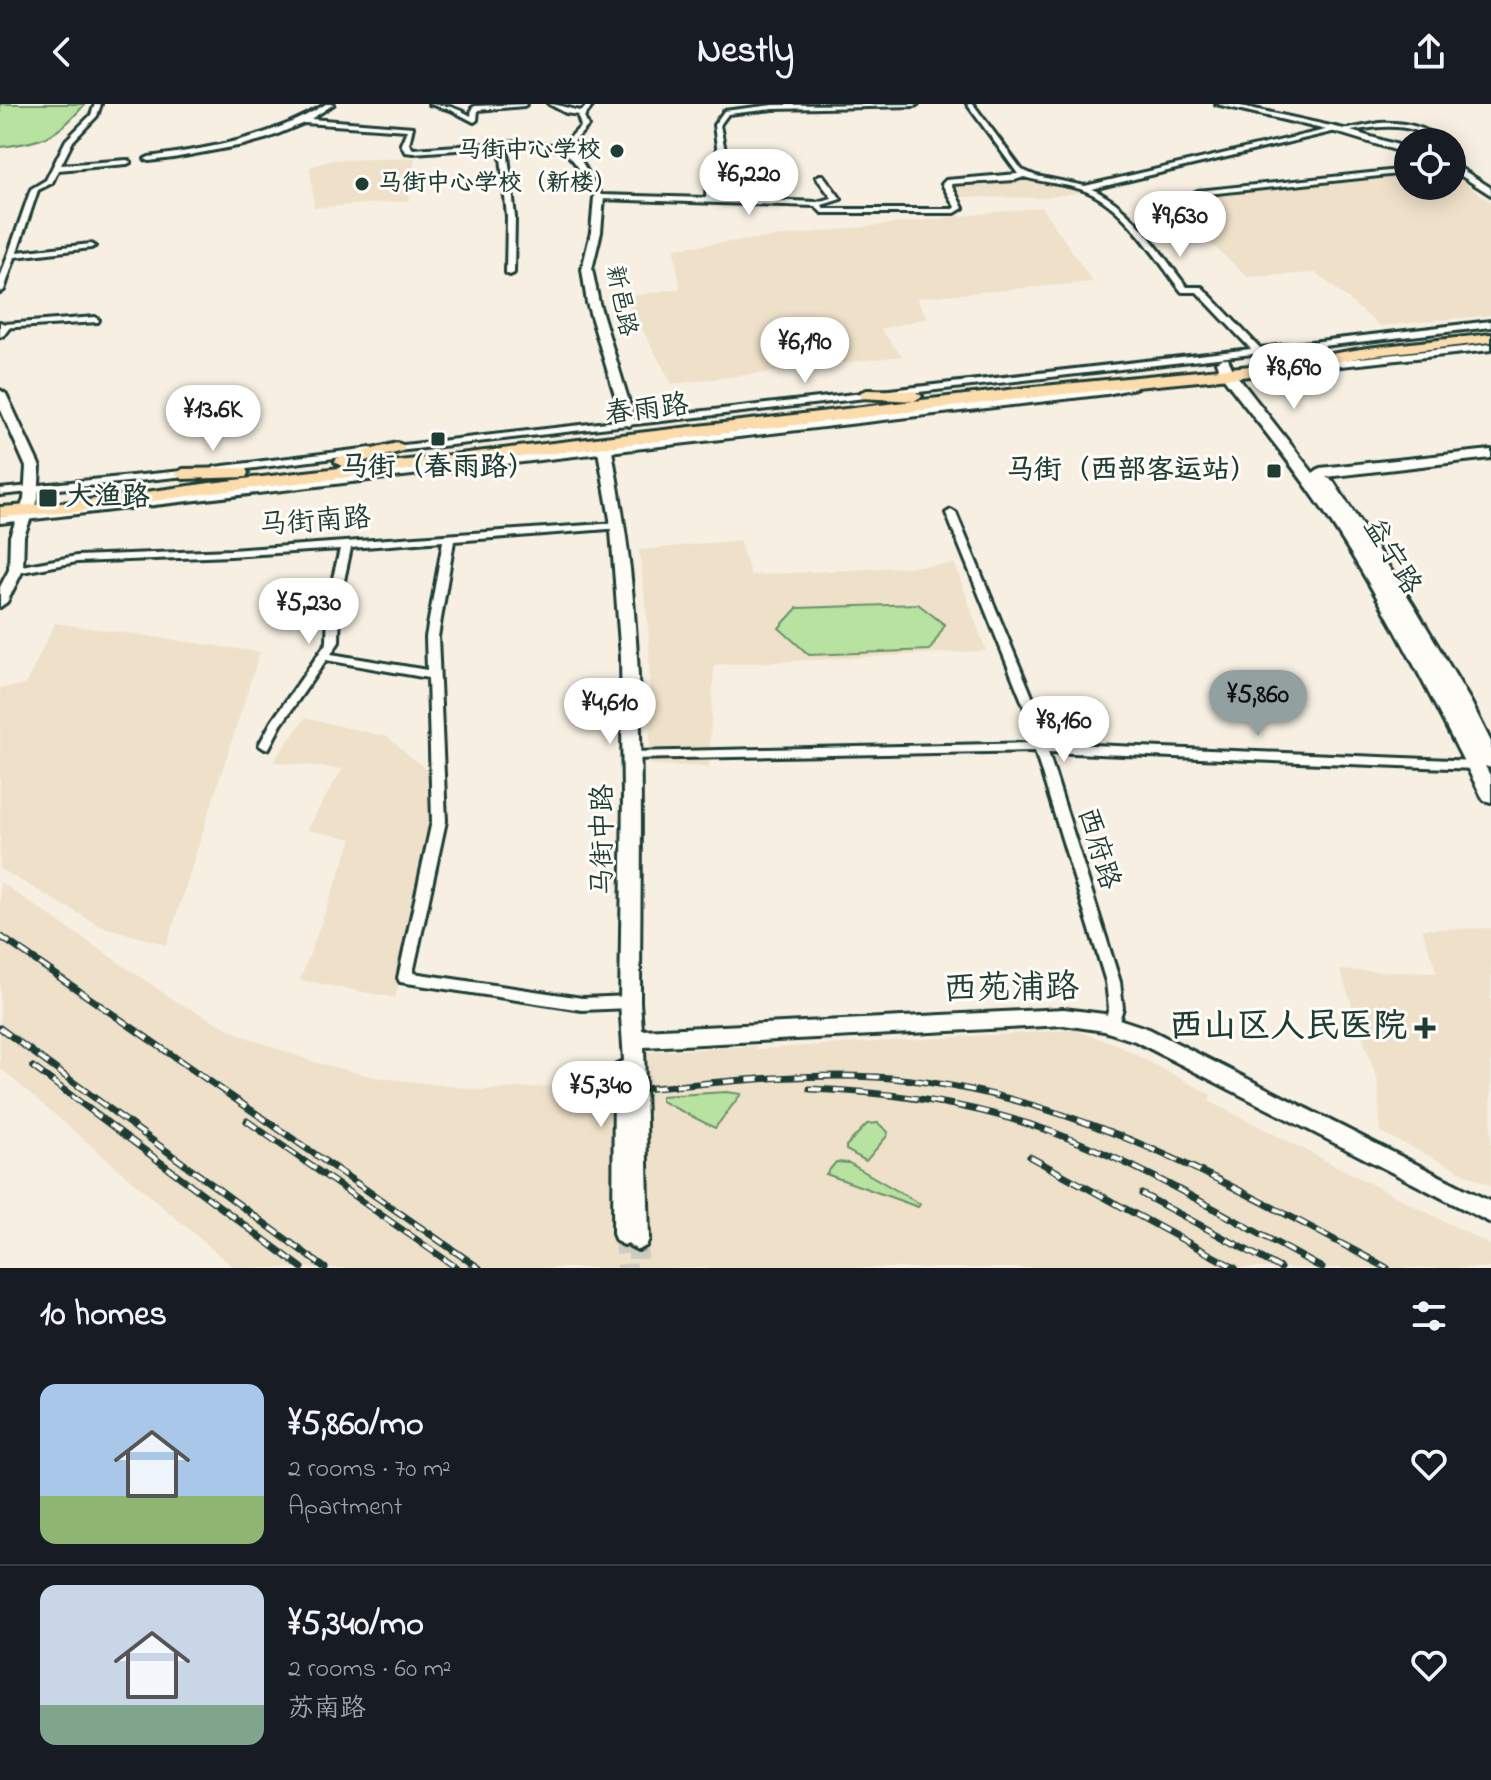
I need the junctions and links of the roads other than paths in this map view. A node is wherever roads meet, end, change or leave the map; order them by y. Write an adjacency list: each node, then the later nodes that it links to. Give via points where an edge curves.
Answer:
1 (98, 104): 19 (street)
2 (331, 104): 11 (street)
3 (432, 104): 4 (street, via 474,120 475,108)
4 (524, 104)
5 (552, 104): 10 (street)
6 (591, 104): 10 (street)
7 (915, 104): 28 (street, via 726,112 717,125 723,161 711,175)
8 (970, 104): 21 (street)
9 (1220, 104): 13 (street)
10 (583, 113): 16 (street, via 585,126)
11 (306, 121): 14 (street, via 411,128 405,144 413,151); 17 (street, via 257,141)
12 (1409, 128): 13 (street, via 1389,123)
13 (1338, 131): 15 (street); 24 (street)
14 (503, 146): 16 (street); 32 (street, via 511,217)
15 (1394, 147)
16 (564, 148): 27 (street)
17 (149, 159)
18 (127, 162): 19 (street)
19 (55, 168): 31 (street, via 49,181 35,189)
20 (1394, 172): 26 (street)
21 (1024, 175): 24 (street); 29 (street, via 946,184 959,208 955,211 822,211)
22 (1466, 175): 25 (street)
23 (820, 177): 29 (street, via 837,199)
24 (1085, 188): 41 (street, via 1108,201 1185,290 1199,289)
25 (1491, 192)
26 (1198, 193)
27 (599, 197): 28 (street); 50 (street, 新邑路, via 587,269)
28 (710, 200): 29 (street)
29 (817, 204)
30 (91, 246): 31 (street)
31 (12, 255): 33 (street)
32 (510, 273)
33 (0, 290)
34 (95, 320): 36 (street)
35 (1491, 324): 38 (main road); 41 (street)
36 (1, 328)
37 (1491, 332): 38 (main road, 春雨路)
38 (1439, 338): 42 (main road, 春雨路)
39 (1491, 338): 43 (main road, 春雨路)
40 (1491, 347): 43 (street)
41 (1258, 351): 42 (street)
42 (1227, 366): 43 (main road, 春雨路); 44 (main road, 春雨路); 47 (street); 48 (main road, 春雨路); 57 (main road, 益宁路); 77 (main road, 益宁路, via 1307,474)
43 (1271, 369)
44 (1151, 381): 45 (main road, 春雨路); 49 (street)
45 (1033, 392): 49 (main road); 54 (main road, 春雨路)
46 (0, 394): 62 (street, via 33,467)
47 (867, 395): 48 (main road); 50 (street)
48 (922, 396): 54 (main road, 春雨路)
49 (954, 409): 52 (street)
50 (629, 422): 51 (street)
51 (397, 448): 54 (main road); 58 (street)
52 (605, 451): 56 (street); 67 (street, 马街中路)
53 (1491, 454): 57 (main road)
54 (341, 468): 55 (main road, 春雨路); 56 (main road); 60 (main road, 春雨路)
55 (256, 473): 58 (main road); 62 (main road, 春雨路)
56 (416, 473): 65 (street)
57 (1320, 473): 77 (main road, 益宁路, via 1462,702)
58 (183, 474): 62 (street)
59 (0, 492): 62 (street)
60 (148, 498): 62 (main road, 春雨路); 65 (main road)
61 (0, 501): 62 (main road, 春雨路)
62 (29, 504): 63 (main road, 春雨路); 65 (street); 66 (street); 70 (street, via 17,536)
63 (0, 512)
64 (951, 513): 75 (street, 西府路, via 1030,706)
65 (64, 514)
66 (0, 520)
67 (617, 526): 68 (street, 马街南路); 76 (street, 马街中路, via 625,571)
68 (449, 538): 69 (street, 马街南路); 73 (street, via 432,637)
69 (346, 544): 70 (street, 马街南路, via 77,559); 72 (street, via 334,599 333,642)
70 (16, 570): 71 (street)
71 (0, 602)
72 (323, 656): 73 (street); 74 (street)
73 (434, 675): 79 (street, via 439,821 405,978 582,1004)
74 (265, 745)
75 (1040, 747): 76 (street); 77 (street); 80 (street, 西府路, via 1113,982)
76 (631, 756): 79 (street, 马街中路)
77 (1487, 761): 78 (main road, 益宁路)
78 (1491, 795)
79 (630, 1002): 81 (street, 马街中路)
80 (1112, 1023): 81 (street, 西苑浦路, via 1064,1017); 82 (street, 西苑浦路)
81 (631, 1039): 83 (street, 马街中路)
82 (1491, 1213)
83 (631, 1236)

